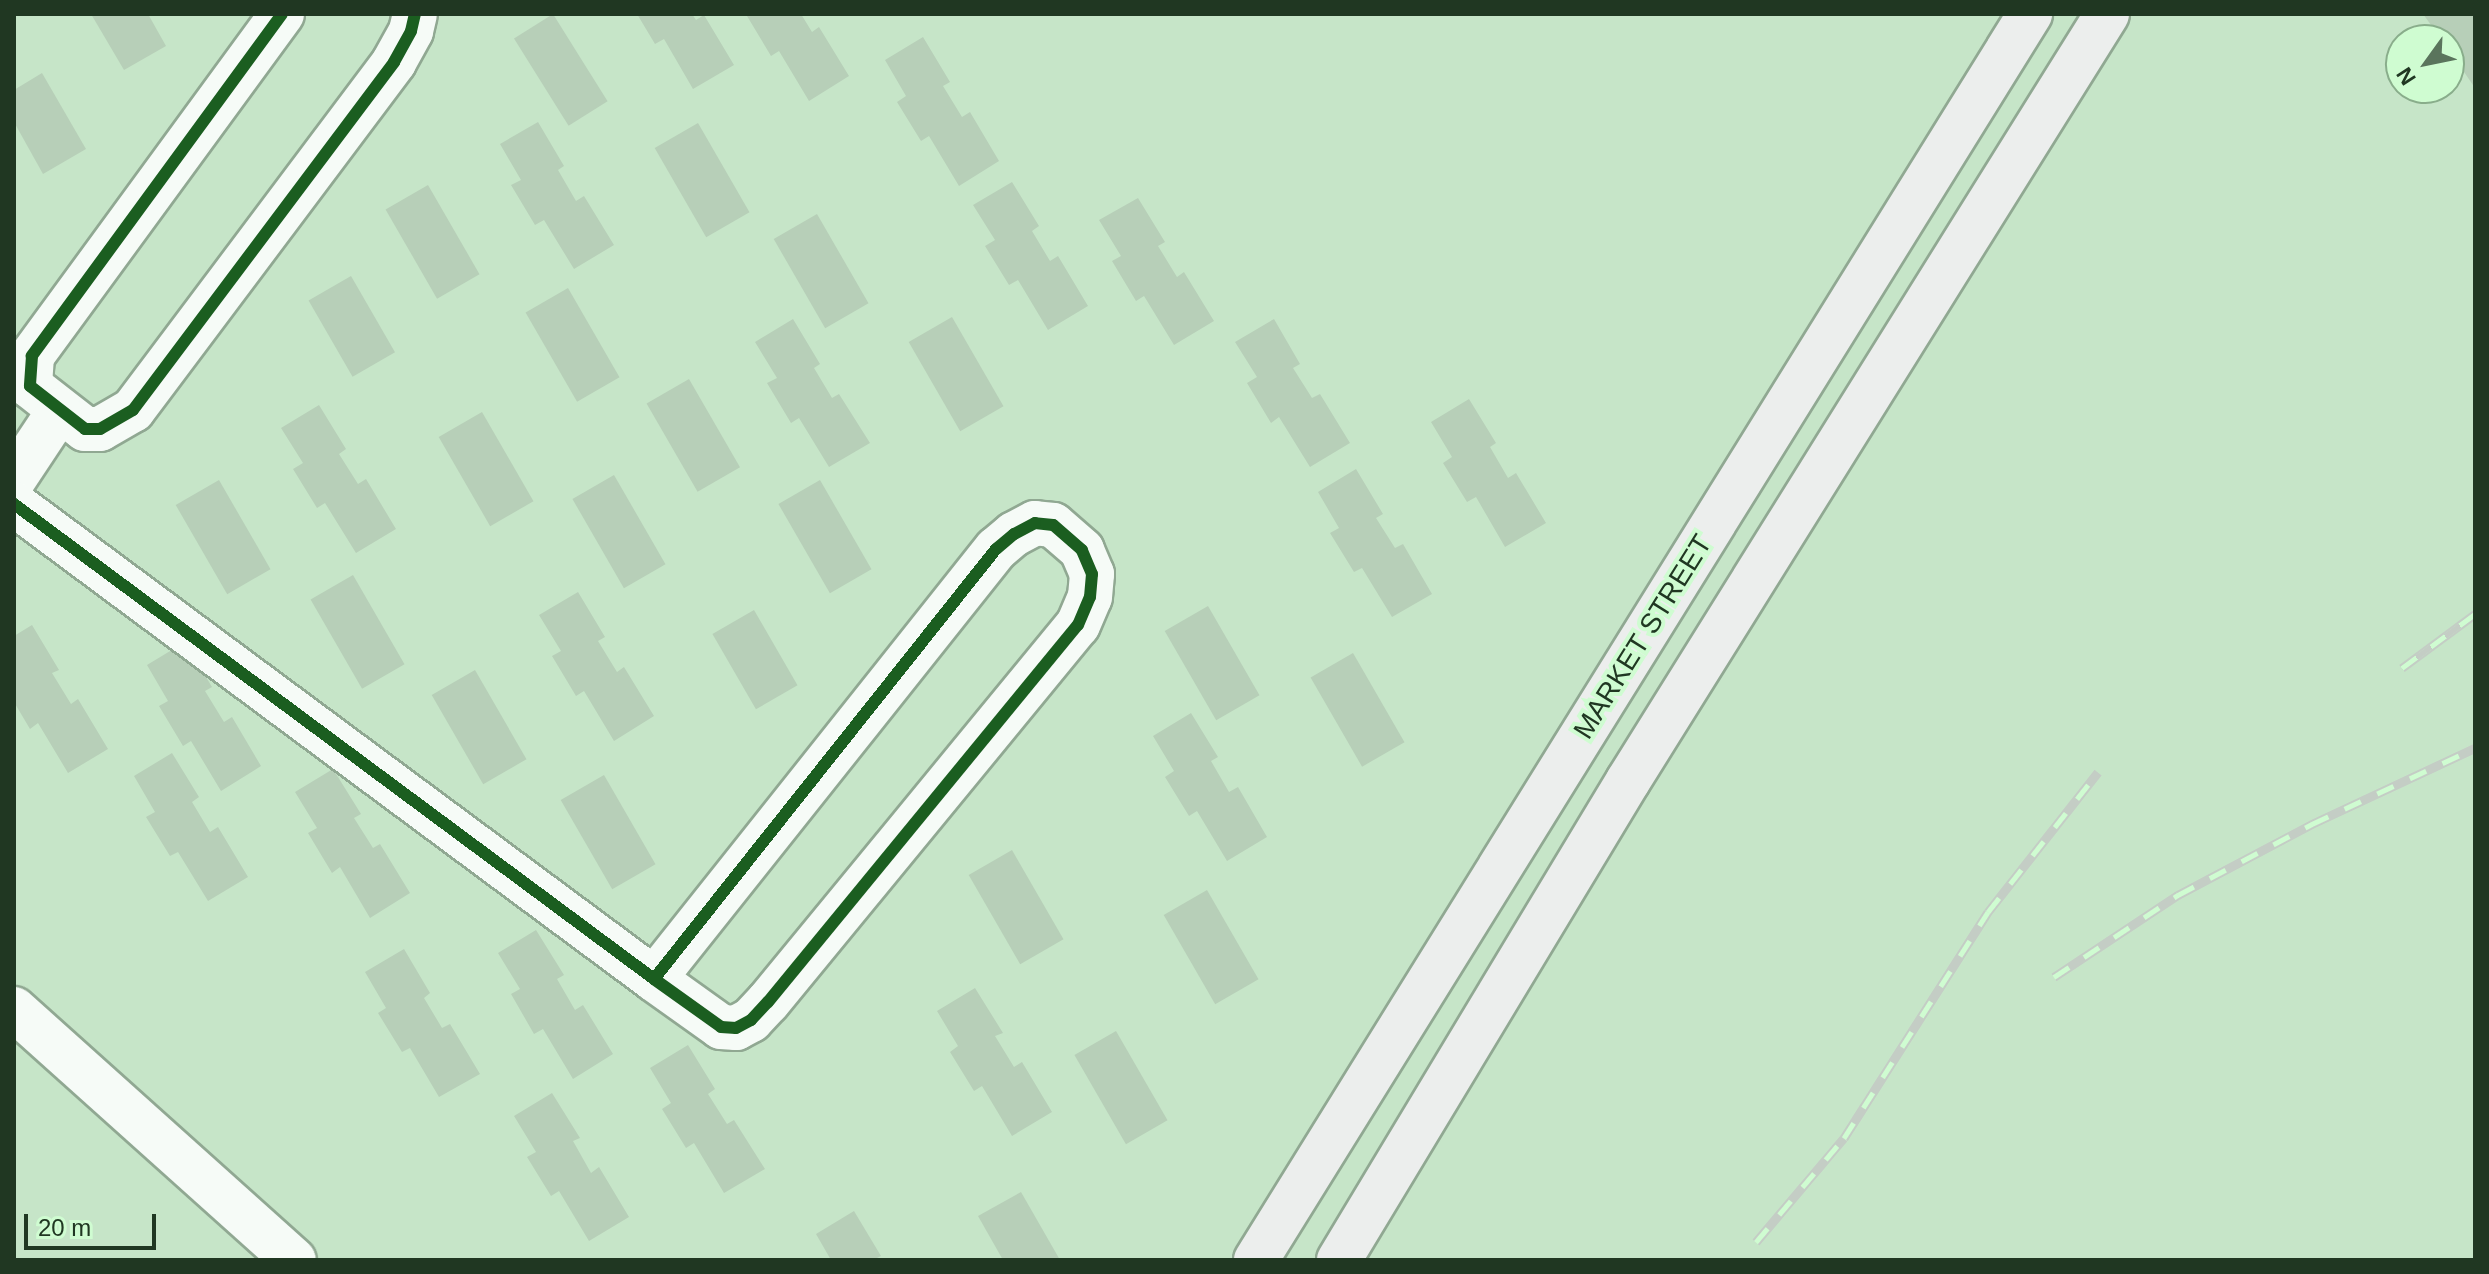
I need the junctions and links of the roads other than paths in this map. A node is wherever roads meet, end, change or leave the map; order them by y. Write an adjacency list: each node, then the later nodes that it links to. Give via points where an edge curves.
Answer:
1 (282, 14): 5 (street, via 32,356 30,386)
2 (415, 14): 5 (street, via 394,62 133,410 100,429 85,429)
3 (2030, 14): 11 (main road, MARKET STREET)
4 (2107, 14): 12 (main road, via 1628,781)
5 (59, 411): 6 (street)
6 (14, 479)
7 (14, 504): 8 (street)
8 (654, 979): 8 (street, via 996,549 1035,523 1053,525 1082,550 1092,574 1090,597 1078,625 751,1020 736,1028 721,1027)
9 (17, 1018): 10 (street)
10 (294, 1260)
11 (1256, 1260)
12 (1339, 1260)

